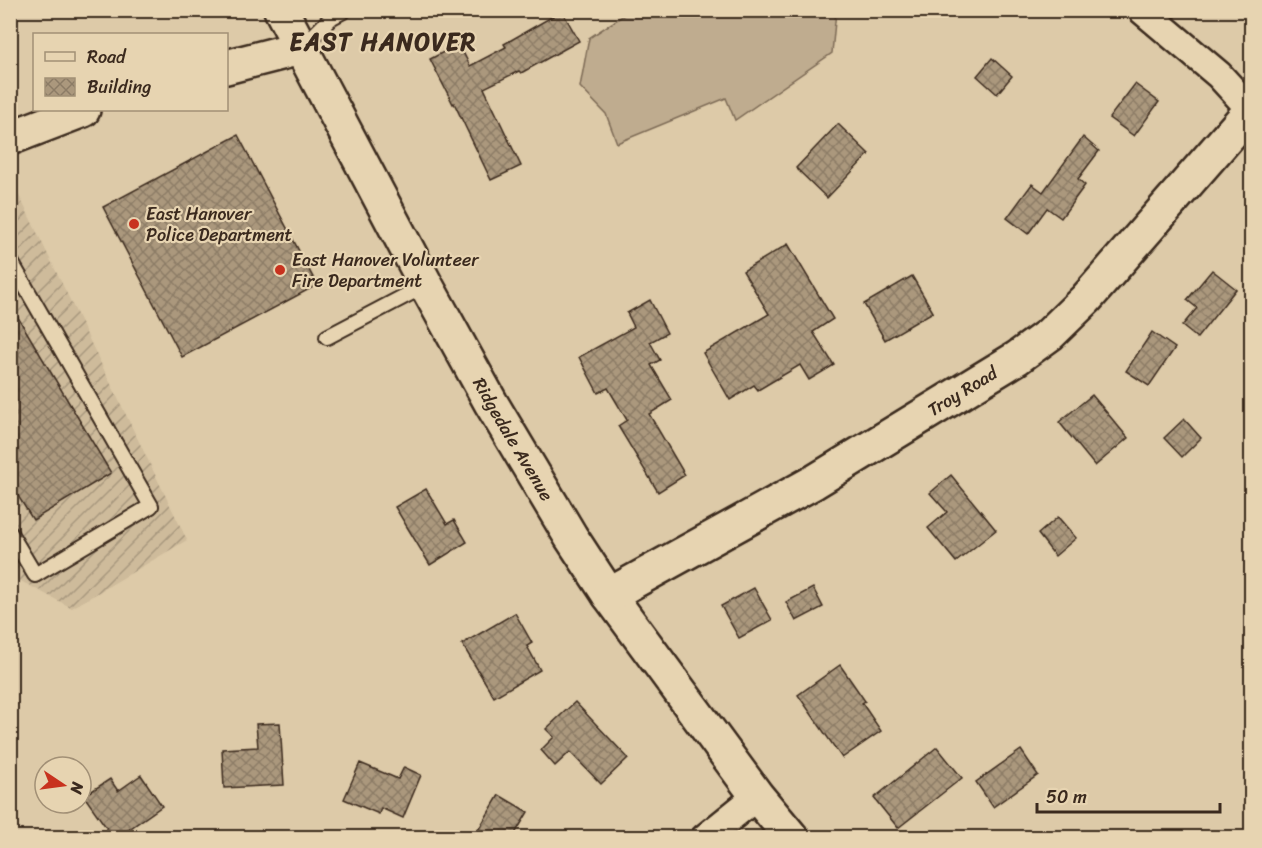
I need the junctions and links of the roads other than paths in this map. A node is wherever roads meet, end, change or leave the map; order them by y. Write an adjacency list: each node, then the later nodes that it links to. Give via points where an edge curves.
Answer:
1 (281, 10): 4 (main road, Ridgedale Avenue)
2 (345, 10): 4 (lane, via 332,17)
3 (1143, 10): 6 (street, via 1219,75)
4 (300, 48): 5 (main road); 10 (main road, Ridgedale Avenue)
5 (228, 66)
6 (1251, 110): 13 (main road, Troy Road, via 1086,299 1050,334 814,482)
7 (80, 111): 8 (main road)
8 (10, 138)
9 (10, 260): 12 (lane, via 151,506 35,574)
10 (426, 285): 11 (lane); 13 (main road, Ridgedale Avenue, via 491,403)
11 (327, 337)
12 (10, 533)
13 (609, 595): 14 (main road, Ridgedale Avenue)
14 (757, 795): 15 (street); 16 (main road, Ridgedale Avenue)
15 (705, 837)
16 (792, 837)

